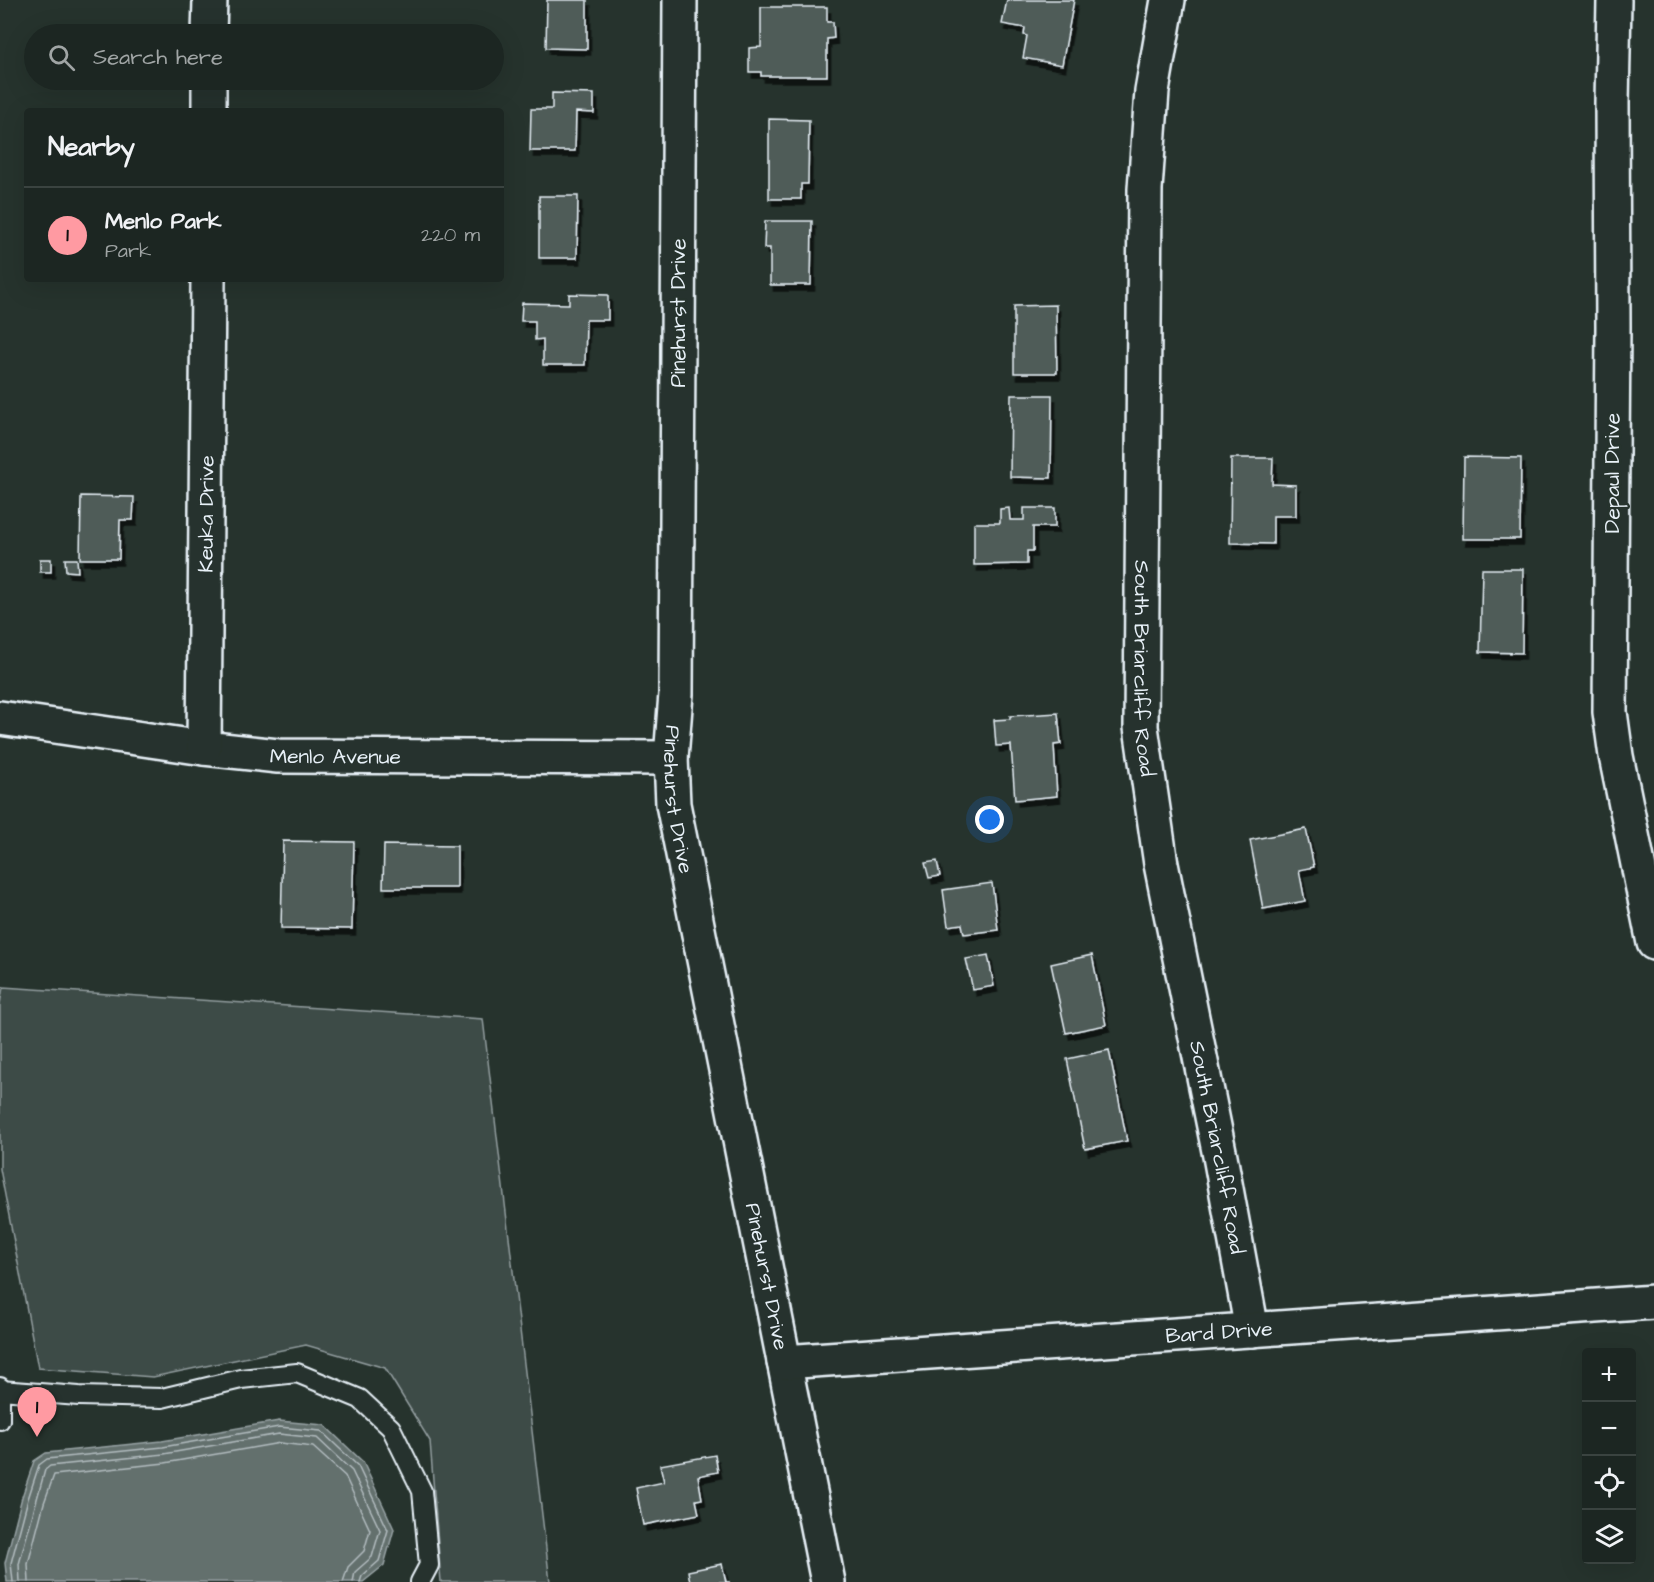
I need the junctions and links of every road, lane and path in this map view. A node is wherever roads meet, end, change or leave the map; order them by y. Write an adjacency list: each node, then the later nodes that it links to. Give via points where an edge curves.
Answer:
1 (210, 0): 5 (street)
2 (680, 0): 11 (street, Pinehurst Drive, via 676,682)
3 (1168, 0): 14 (street, South Briarcliff Road, via 1152,91 1145,189 1141,727 1161,864)
4 (1614, 0): 12 (street, Depaul Drive, via 1610,712)
5 (209, 24)
6 (209, 90): 7 (street)
7 (209, 108)
8 (207, 282): 10 (street, Keuka Drive)
9 (0, 718): 10 (street, Menlo Avenue)
10 (204, 748): 11 (street, Menlo Avenue, via 278,756)
11 (671, 758): 15 (street, Pinehurst Drive, via 673,804)
12 (1654, 943)
13 (1654, 1302): 14 (street, Bard Drive)
14 (1252, 1330): 15 (street, Bard Drive)
15 (784, 1362): 19 (street, Pinehurst Drive)
16 (0, 1388): 17 (lane); 18 (lane, via 79,1396 162,1398 241,1379 297,1372 360,1399 391,1428 422,1491 429,1565)
17 (0, 1420)
18 (420, 1582)
19 (828, 1582)

